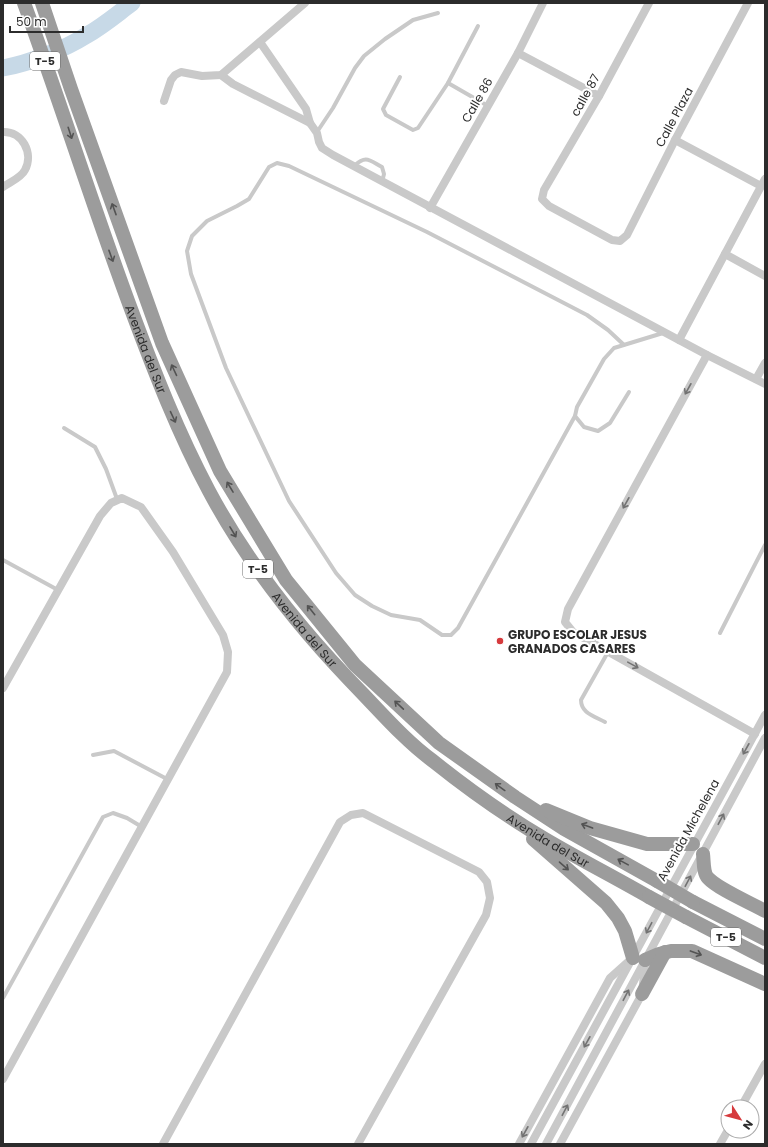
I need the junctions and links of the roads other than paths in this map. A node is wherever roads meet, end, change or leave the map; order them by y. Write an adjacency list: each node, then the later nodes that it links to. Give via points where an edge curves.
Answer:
1 (24, 3): 54 (highway, Avenida del Sur / T-5, one-way to 54, via 100,224 171,414 210,492 237,538 301,627 344,675 431,760)
2 (42, 3): 53 (highway, Avenida del Sur / T-5, one-way to 2, via 439,743 355,665 286,580 220,471 162,343)
3 (305, 3): 9 (street)
4 (543, 3): 10 (street, Calle 86)
5 (649, 3): 14 (street, calle 87)
6 (748, 3): 20 (street, Calle Plaza)
7 (438, 13): 19 (lane, via 413,20 364,56)
8 (478, 26): 13 (lane)
9 (260, 42): 11 (street); 17 (street, via 306,109)
10 (518, 53): 14 (street); 16 (street, Calle 86)
11 (220, 75): 15 (street, via 202,76 181,72 171,80); 17 (street, via 232,84)
12 (400, 77): 13 (lane, via 383,109 386,115 413,130 418,128)
13 (448, 83): 16 (lane)
14 (599, 96): 26 (street, calle 87, via 544,190 542,199 549,206 606,237)
15 (164, 101)
16 (488, 106): 25 (street, Calle 86)
17 (310, 123): 19 (street)
18 (3, 132): 24 (street, via 16,135 23,141 28,162 24,172)
19 (317, 133): 21 (street, via 322,148)
20 (676, 140): 23 (street); 26 (street, Calle Plaza, via 627,235)
21 (354, 167): 22 (street); 22 (lane, via 361,160 367,159 382,168)
22 (382, 182): 25 (street)
23 (763, 183): 27 (street)
24 (3, 187)
25 (430, 208): 29 (street)
26 (620, 241)
27 (725, 254): 28 (street); 30 (street)
28 (765, 276)
29 (665, 332): 30 (street); 31 (lane)
30 (679, 340): 32 (street)
31 (623, 344): 37 (lane, via 614,348 604,359 577,407); 37 (lane, via 587,315 427,232 289,166 277,163 269,167 249,199 207,221 192,236 187,251 192,274 226,368 289,501 336,573 355,595 391,615 420,620 442,634 451,634 458,628)
32 (707, 355): 34 (street); 44 (street, one-way to 44, via 568,609 564,622 573,632)
33 (765, 362): 34 (street)
34 (756, 379): 35 (street)
35 (765, 384)
36 (629, 392): 37 (lane, via 610,423 598,431 584,427)
37 (575, 416)
38 (64, 428): 39 (lane, via 95,447)
39 (117, 500): 42 (street, via 100,516); 52 (street, via 122,498 141,508 173,552 223,635 228,652 227,672)
40 (765, 545): 43 (lane)
41 (3, 560): 42 (lane)
42 (58, 590): 45 (street)
43 (720, 633)
44 (609, 652): 47 (lane, via 581,700 586,712); 48 (street, one-way to 48)
45 (3, 688)
46 (765, 715): 48 (street, Avenida Michelena)
47 (605, 722)
48 (755, 734): 56 (street, Avenida Michelena, one-way to 56)
49 (765, 738): 50 (street, Avenida Michelena)
50 (762, 749): 56 (street, Avenida Michelena, one-way to 50)
51 (93, 755): 52 (lane, via 114,751)
52 (167, 779): 55 (street)
53 (515, 797): 56 (highway, one-way to 53, via 647,844 590,828); 58 (highway, Avenida del Sur / T-5, one-way to 53, bridge, via 693,902 564,829)
54 (503, 812): 60 (highway, Avenida del Sur / T-5, bridge, via 543,838); 61 (highway, one-way to 61, via 606,902 618,918)
55 (142, 827): 64 (lane, via 113,813 103,817); 66 (street)
56 (698, 849): 57 (highway, via 707,877); 61 (street, Avenida Michelena, one-way to 61); 61 (street, Avenida Michelena, one-way to 56)
57 (765, 910)
58 (765, 939)
59 (665, 952): 61 (highway); 62 (highway, one-way to 62, via 692,951); 63 (highway)
60 (765, 958)
61 (639, 959): 63 (street, Avenida Michelena); 70 (street, Avenida Michelena, one-way to 70, via 610,978); 71 (street, Avenida Michelena, one-way to 71); 72 (street, Avenida Michelena, one-way to 61)
62 (765, 984)
63 (642, 994): 73 (street)
64 (3, 998)
65 (765, 1064): 67 (street)
66 (3, 1079)
67 (745, 1099)
68 (163, 1144): 69 (street, via 340,822 351,815 363,813 479,872 487,882 490,898 486,915)
69 (358, 1144)
70 (519, 1144)
71 (531, 1144)
72 (546, 1144)
73 (560, 1144)

